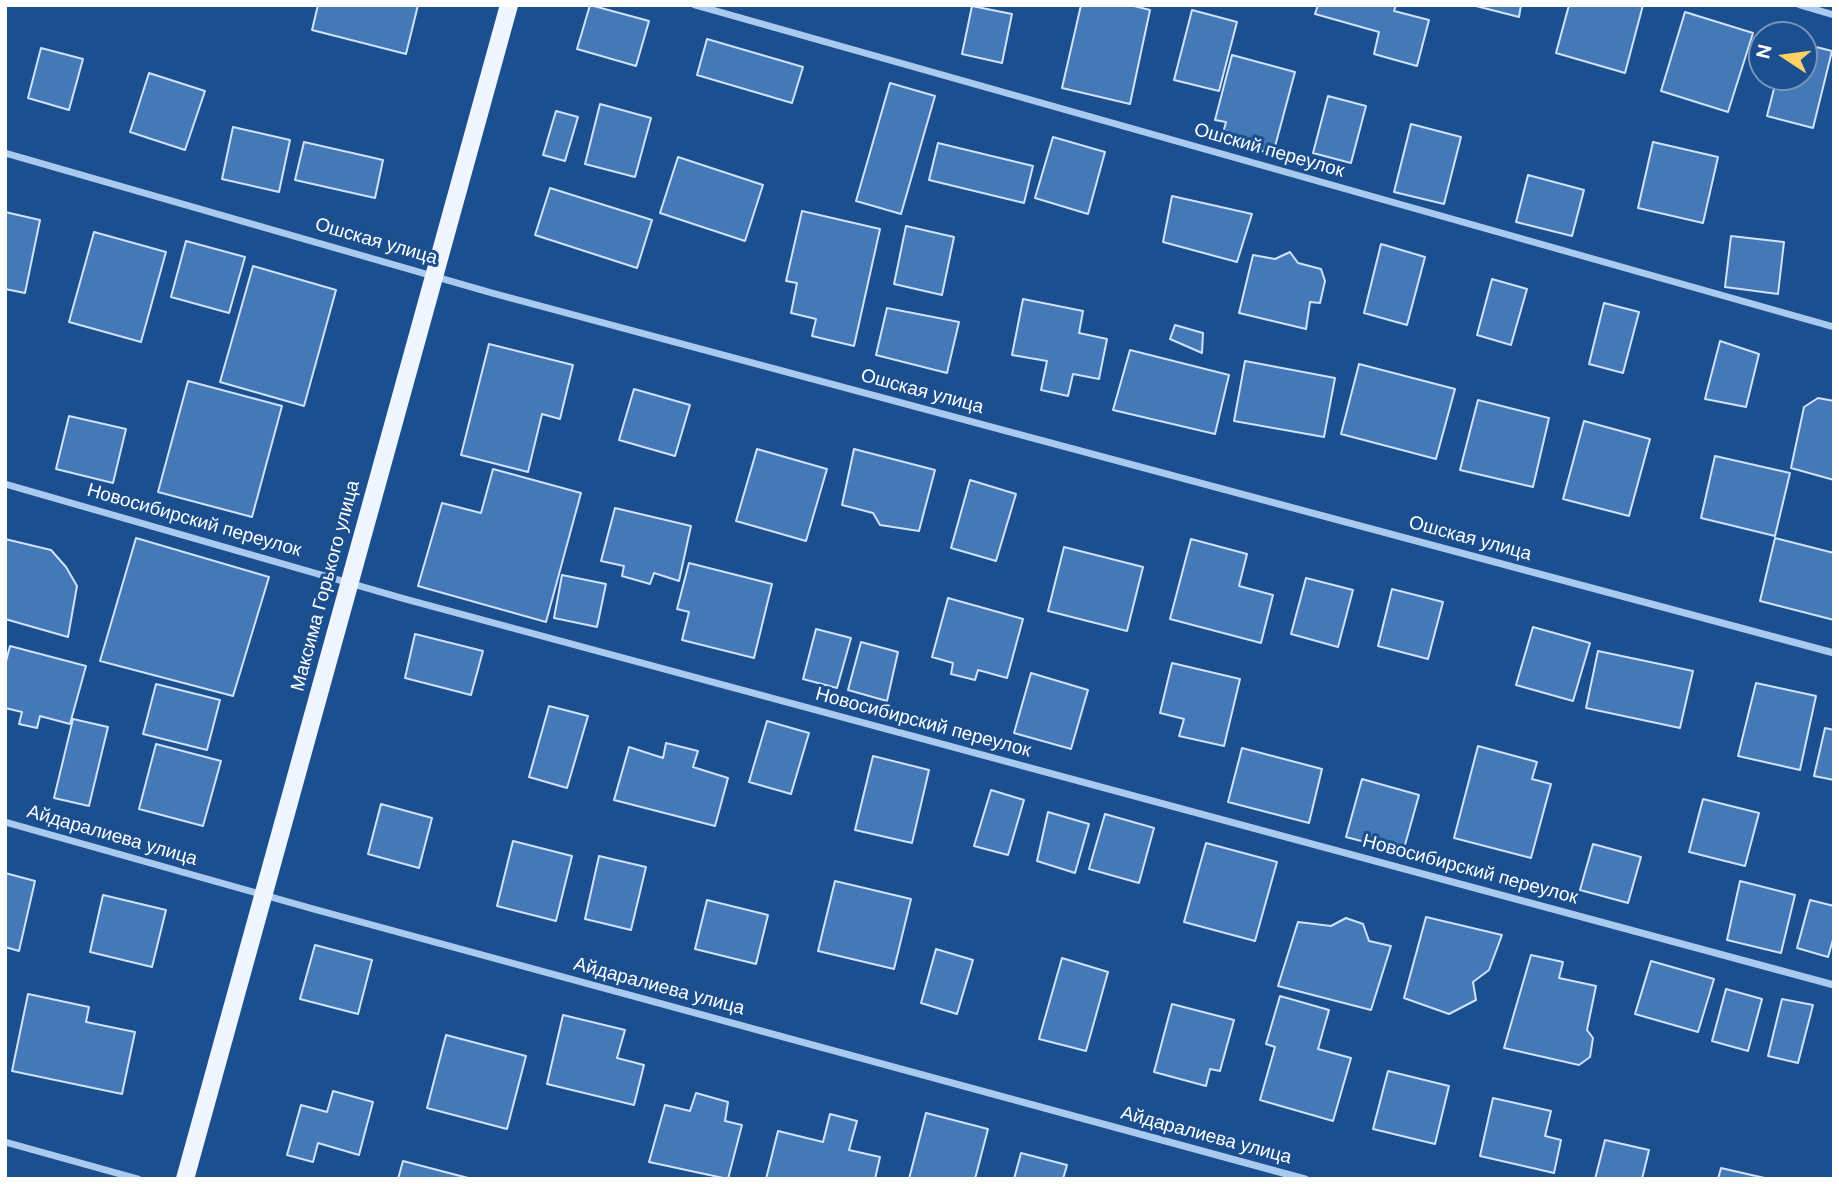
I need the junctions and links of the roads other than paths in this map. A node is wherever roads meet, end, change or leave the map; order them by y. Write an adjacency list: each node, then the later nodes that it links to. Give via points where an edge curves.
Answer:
1 (509, 5): 6 (main road, Максима Горького улица)
2 (695, 5): 7 (street, Ошский переулок)
3 (1800, 5): 4 (street)
4 (1834, 15)
5 (5, 153): 6 (street, Ошская улица)
6 (435, 276): 9 (main road, Максима Горького улица); 10 (street, Ошская улица)
7 (1834, 327)
8 (5, 484): 9 (street, Новосибирский переулок)
9 (348, 583): 12 (main road, Максима Горького улица); 13 (street, Новосибирский переулок)
10 (1834, 653)
11 (5, 822): 12 (street, Айдаралиева улица)
12 (264, 895): 16 (main road, Максима Горького улица); 17 (street, Айдаралиева улица)
13 (1834, 985)
14 (5, 1142): 15 (street)
15 (138, 1179)
16 (185, 1179)
17 (1305, 1179)

